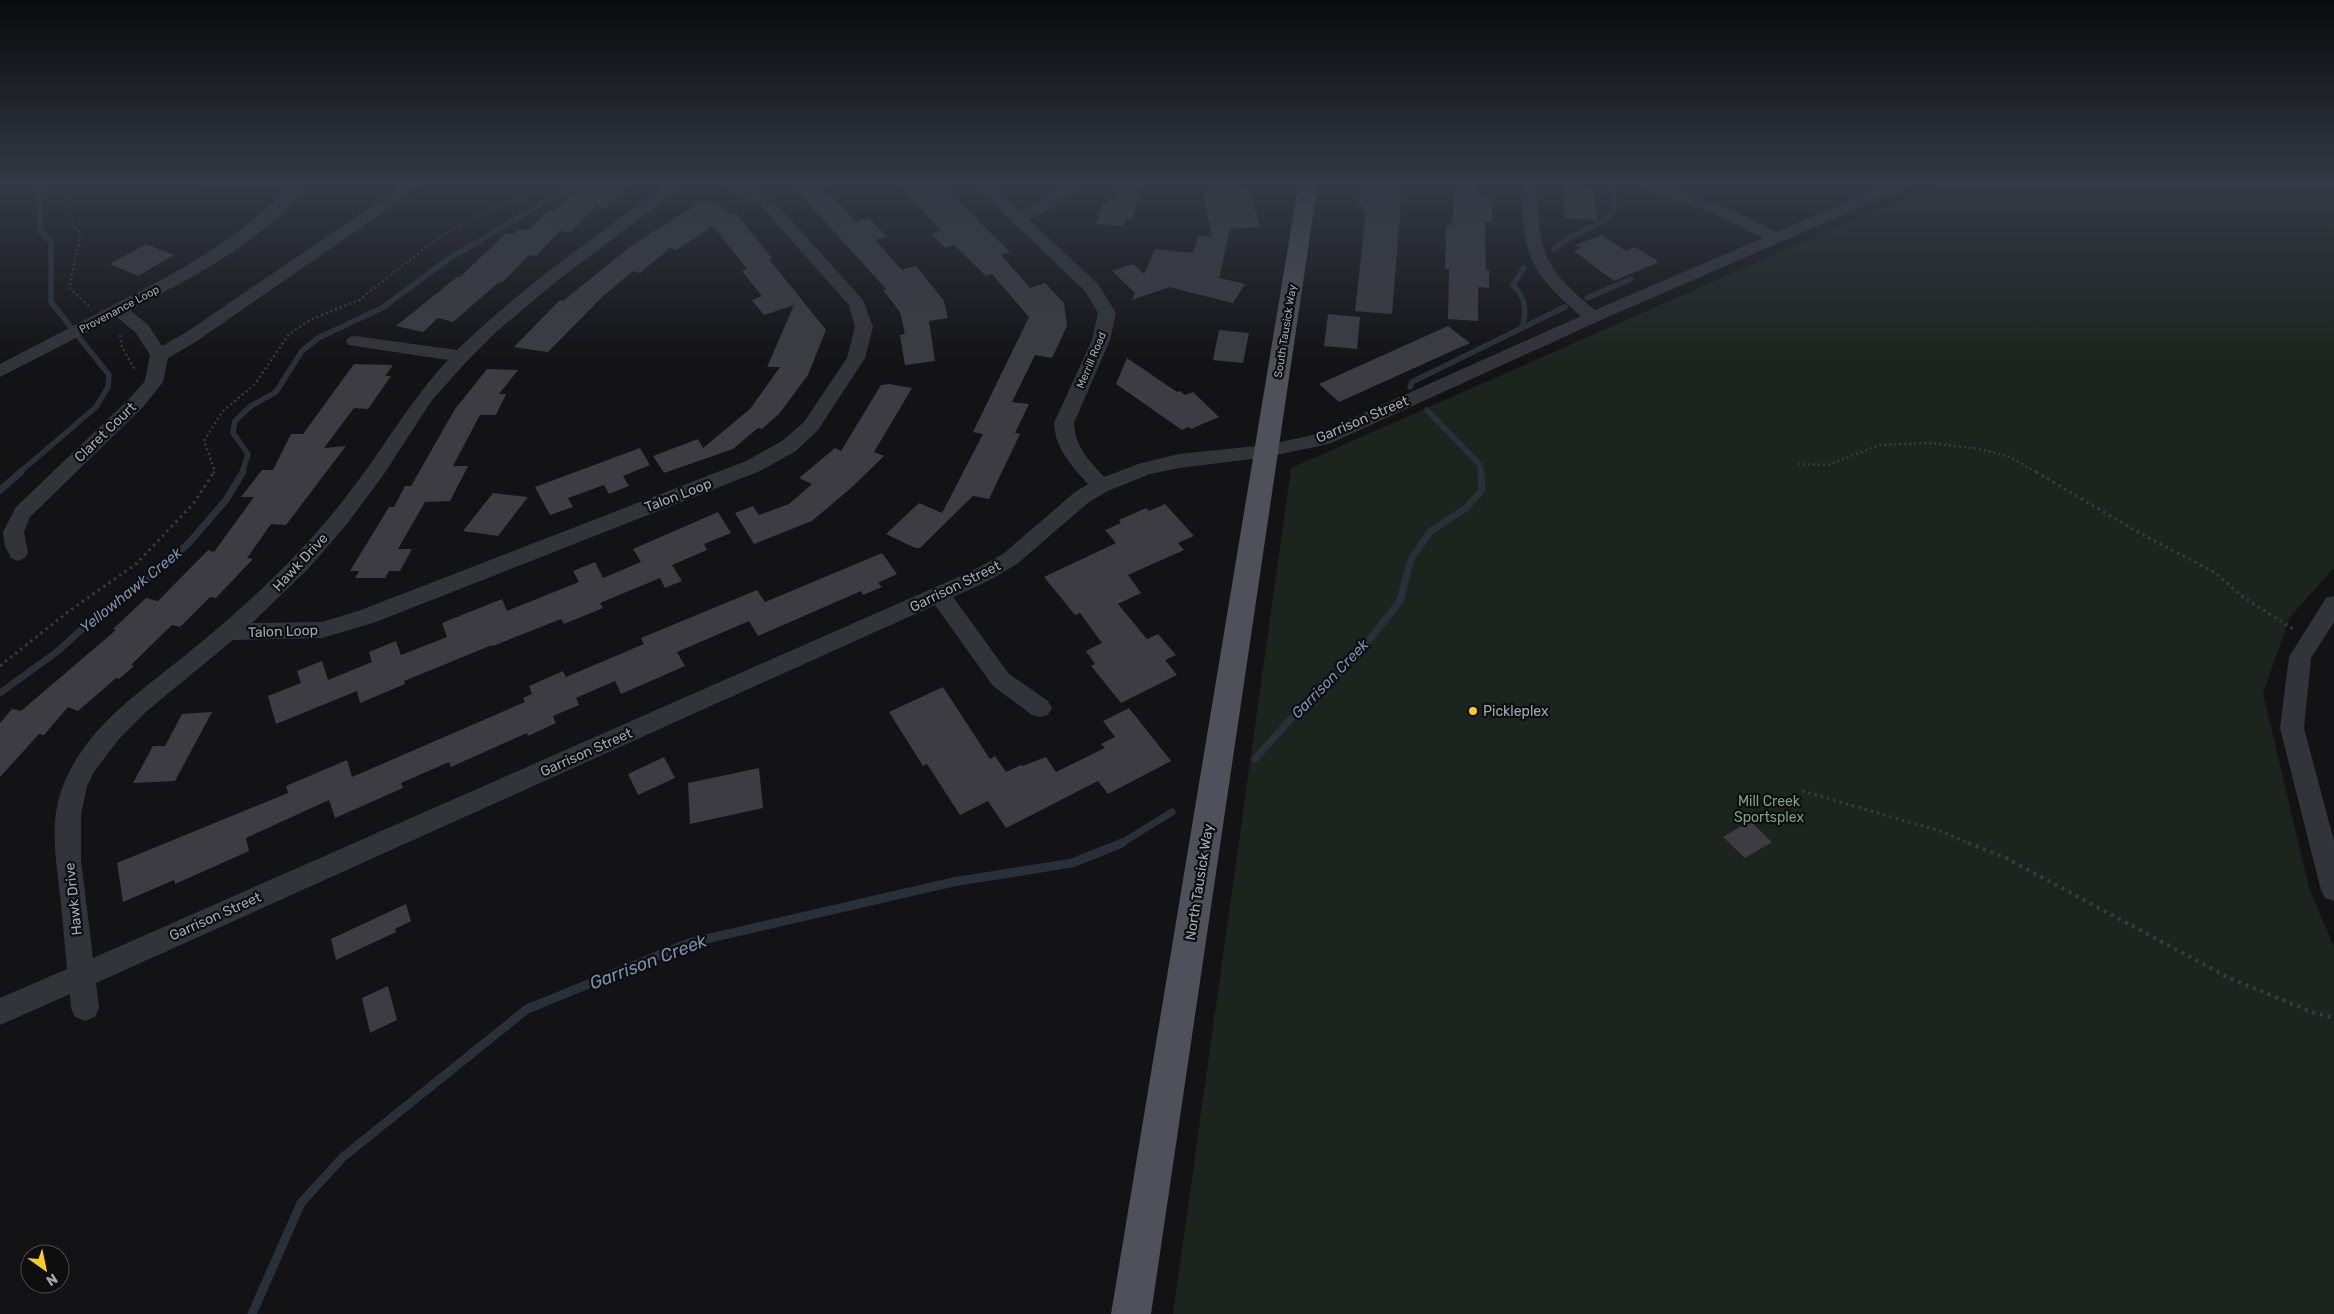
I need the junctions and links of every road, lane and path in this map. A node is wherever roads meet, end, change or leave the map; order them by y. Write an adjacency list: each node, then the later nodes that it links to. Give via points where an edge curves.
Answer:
1 (80, 242): 11 (path, via 69,288)
2 (234, 242): 11 (street, Provenance Loop)
3 (329, 242): 14 (street)
4 (432, 242): 26 (path, via 359,300 310,320 289,334 255,384 222,412 204,441 215,471 193,504 136,564 69,611)
5 (598, 242): 15 (street, Hawk Drive, via 489,328)
6 (802, 242): 24 (street, Talon Loop, via 857,304 864,327 856,358 811,426 789,446 753,466 368,616 322,630)
7 (1044, 242): 20 (street, Merrill Road, via 1092,288 1107,313 1101,340 1064,422 1065,440)
8 (1299, 242): 18 (main road, South Tausick Way)
9 (1534, 242): 12 (street, via 1539,260 1563,290)
10 (1767, 242): 12 (street, Garrison Street)
11 (110, 314): 14 (street, via 135,320); 16 (street, Provenance Loop); 17 (path, via 118,324 122,346)
12 (1593, 318): 18 (street, Garrison Street, via 1322,438)
13 (355, 341): 15 (street)
14 (159, 355): 21 (street, Claret Court, via 154,382 136,403 18,519 12,537)
15 (461, 356): 24 (street, Hawk Drive, via 410,417 375,472 334,526 272,592)
16 (0, 371)
17 (136, 372)
18 (1267, 450): 20 (street, Garrison Street, via 1179,461); 34 (main road, North Tausick Way)
19 (1798, 464): 25 (path, via 1828,465 1880,445 1929,443 1980,449 2010,457 2143,535 2214,572 2243,597)
20 (1102, 486): 22 (street, Garrison Street, via 1082,497 1010,559)
21 (18, 553)
22 (940, 595): 27 (street, via 1001,680); 30 (street, Garrison Street)
23 (2334, 604): 25 (street)
24 (227, 632): 30 (street, Hawk Drive, via 122,720 87,762 76,785 69,805 66,838)
25 (2311, 640): 29 (street, via 2300,658 2292,728)
26 (0, 666)
27 (1040, 708)
28 (1802, 791): 33 (path, via 1940,831 2006,858 2229,978)
29 (2334, 890)
30 (81, 975): 31 (street, Hawk Drive); 32 (street, Garrison Street)
31 (85, 1008)
32 (0, 1012)
33 (2334, 1018)
34 (1131, 1314)

